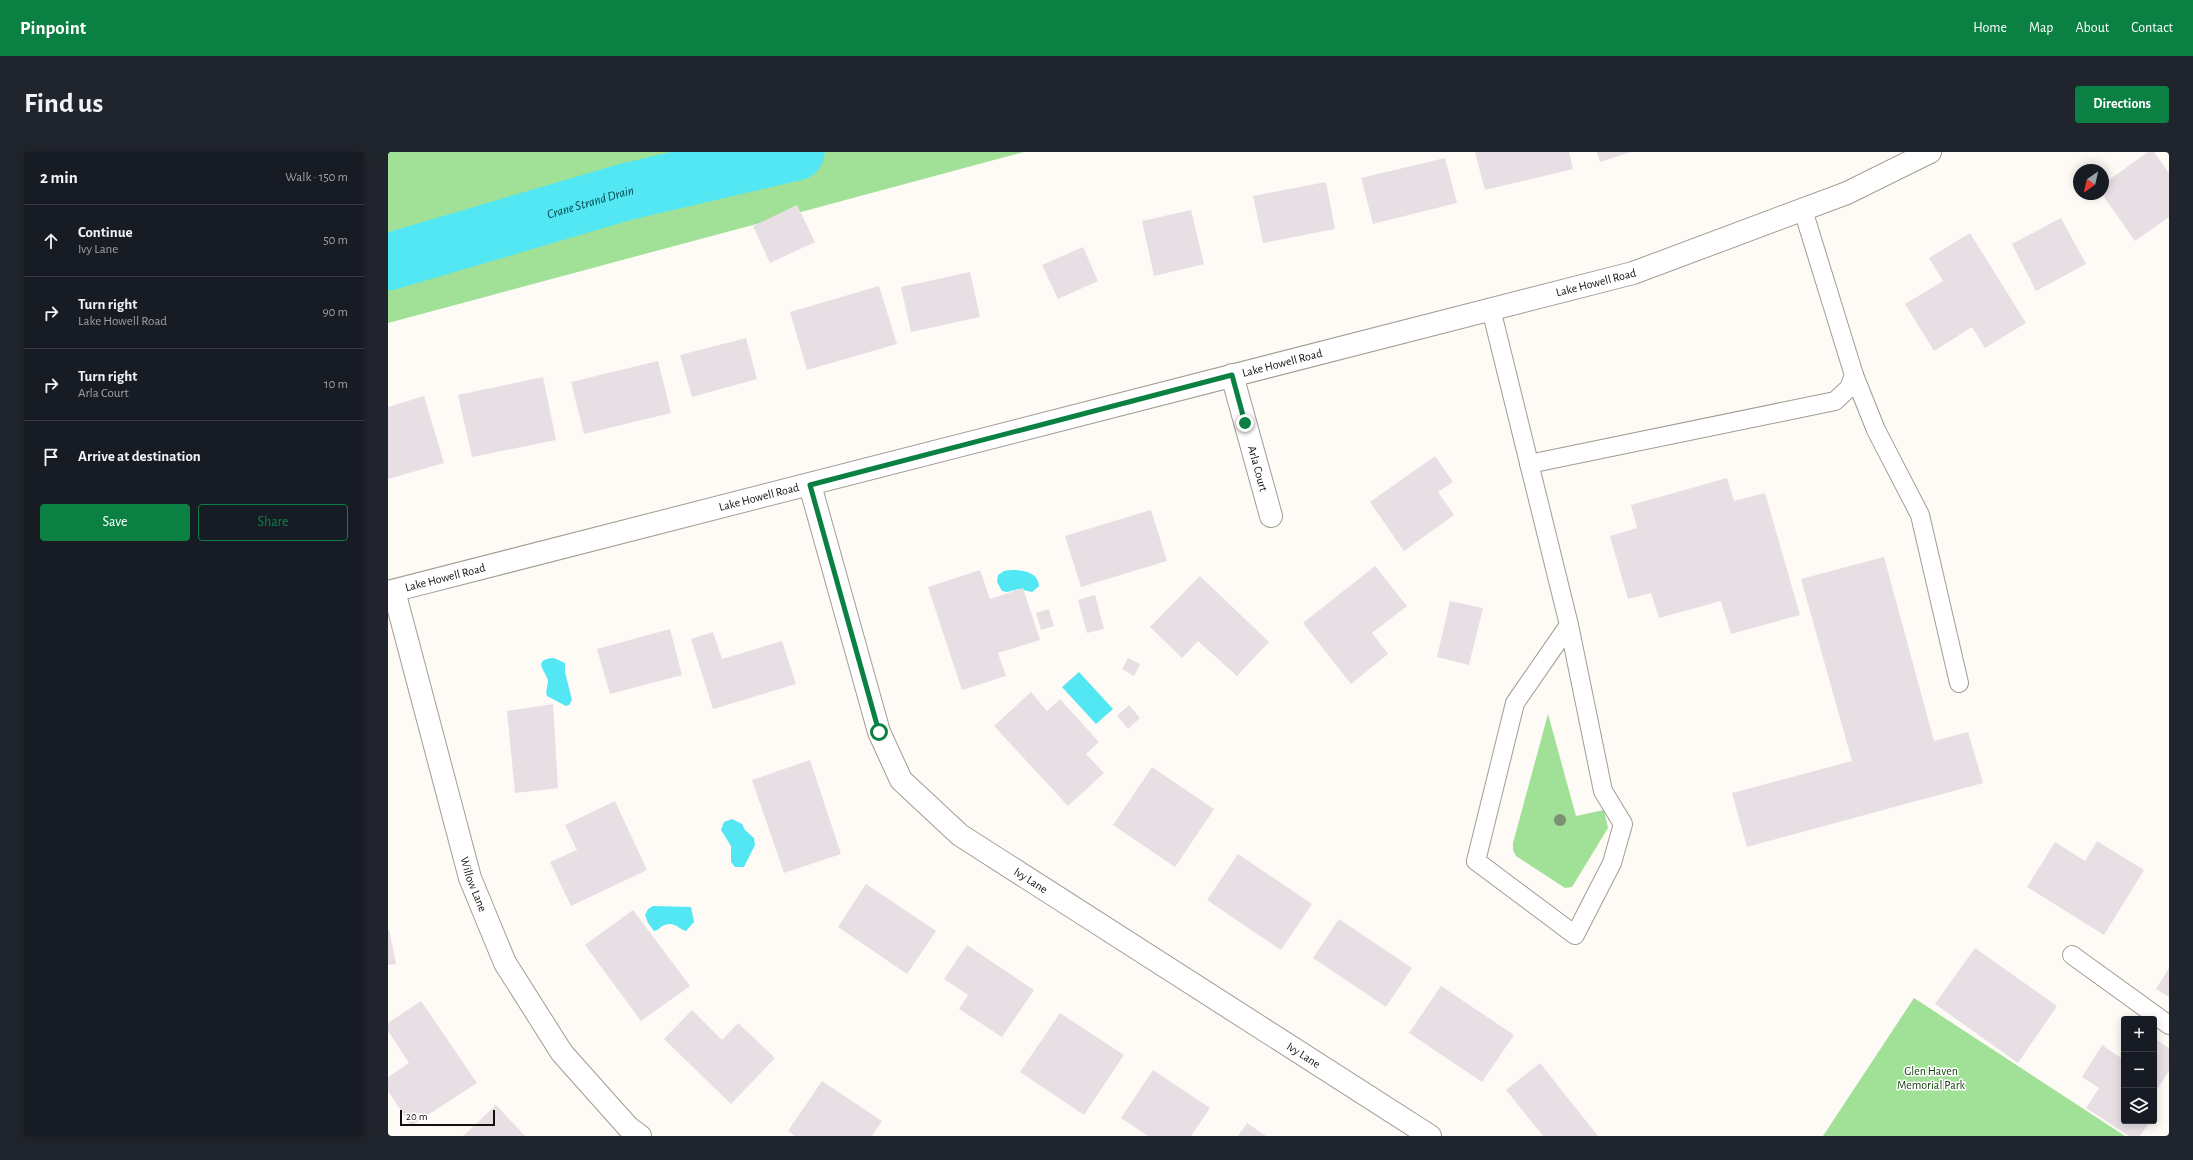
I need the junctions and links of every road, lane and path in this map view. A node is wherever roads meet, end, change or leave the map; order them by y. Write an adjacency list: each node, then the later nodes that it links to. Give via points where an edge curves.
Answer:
1 (1930, 152): 2 (street, Lake Howell Road, via 1847,193)
2 (1803, 210): 3 (street, Lake Howell Road, via 1633,273); 5 (lane)
3 (1491, 309): 4 (street, Lake Howell Road); 6 (lane)
4 (1232, 375): 7 (street, Lake Howell Road); 8 (street, Arla Court)
5 (1854, 375): 6 (lane, via 1849,388 1836,401); 11 (lane, via 1876,430 1920,515)
6 (1529, 464): 10 (lane)
7 (810, 485): 9 (street, Lake Howell Road); 15 (street, Ivy Lane, via 879,732 901,780 960,835)
8 (1271, 516)
9 (391, 592): 14 (street, Willow Lane, via 470,878 505,963 562,1053 628,1127)
10 (1569, 626): 10 (lane, via 1515,703 1476,861 1575,935 1612,864 1623,824 1603,791)
11 (1959, 683)
12 (2072, 955): 13 (lane)
13 (2169, 1025)
14 (640, 1136)
15 (1430, 1136)

